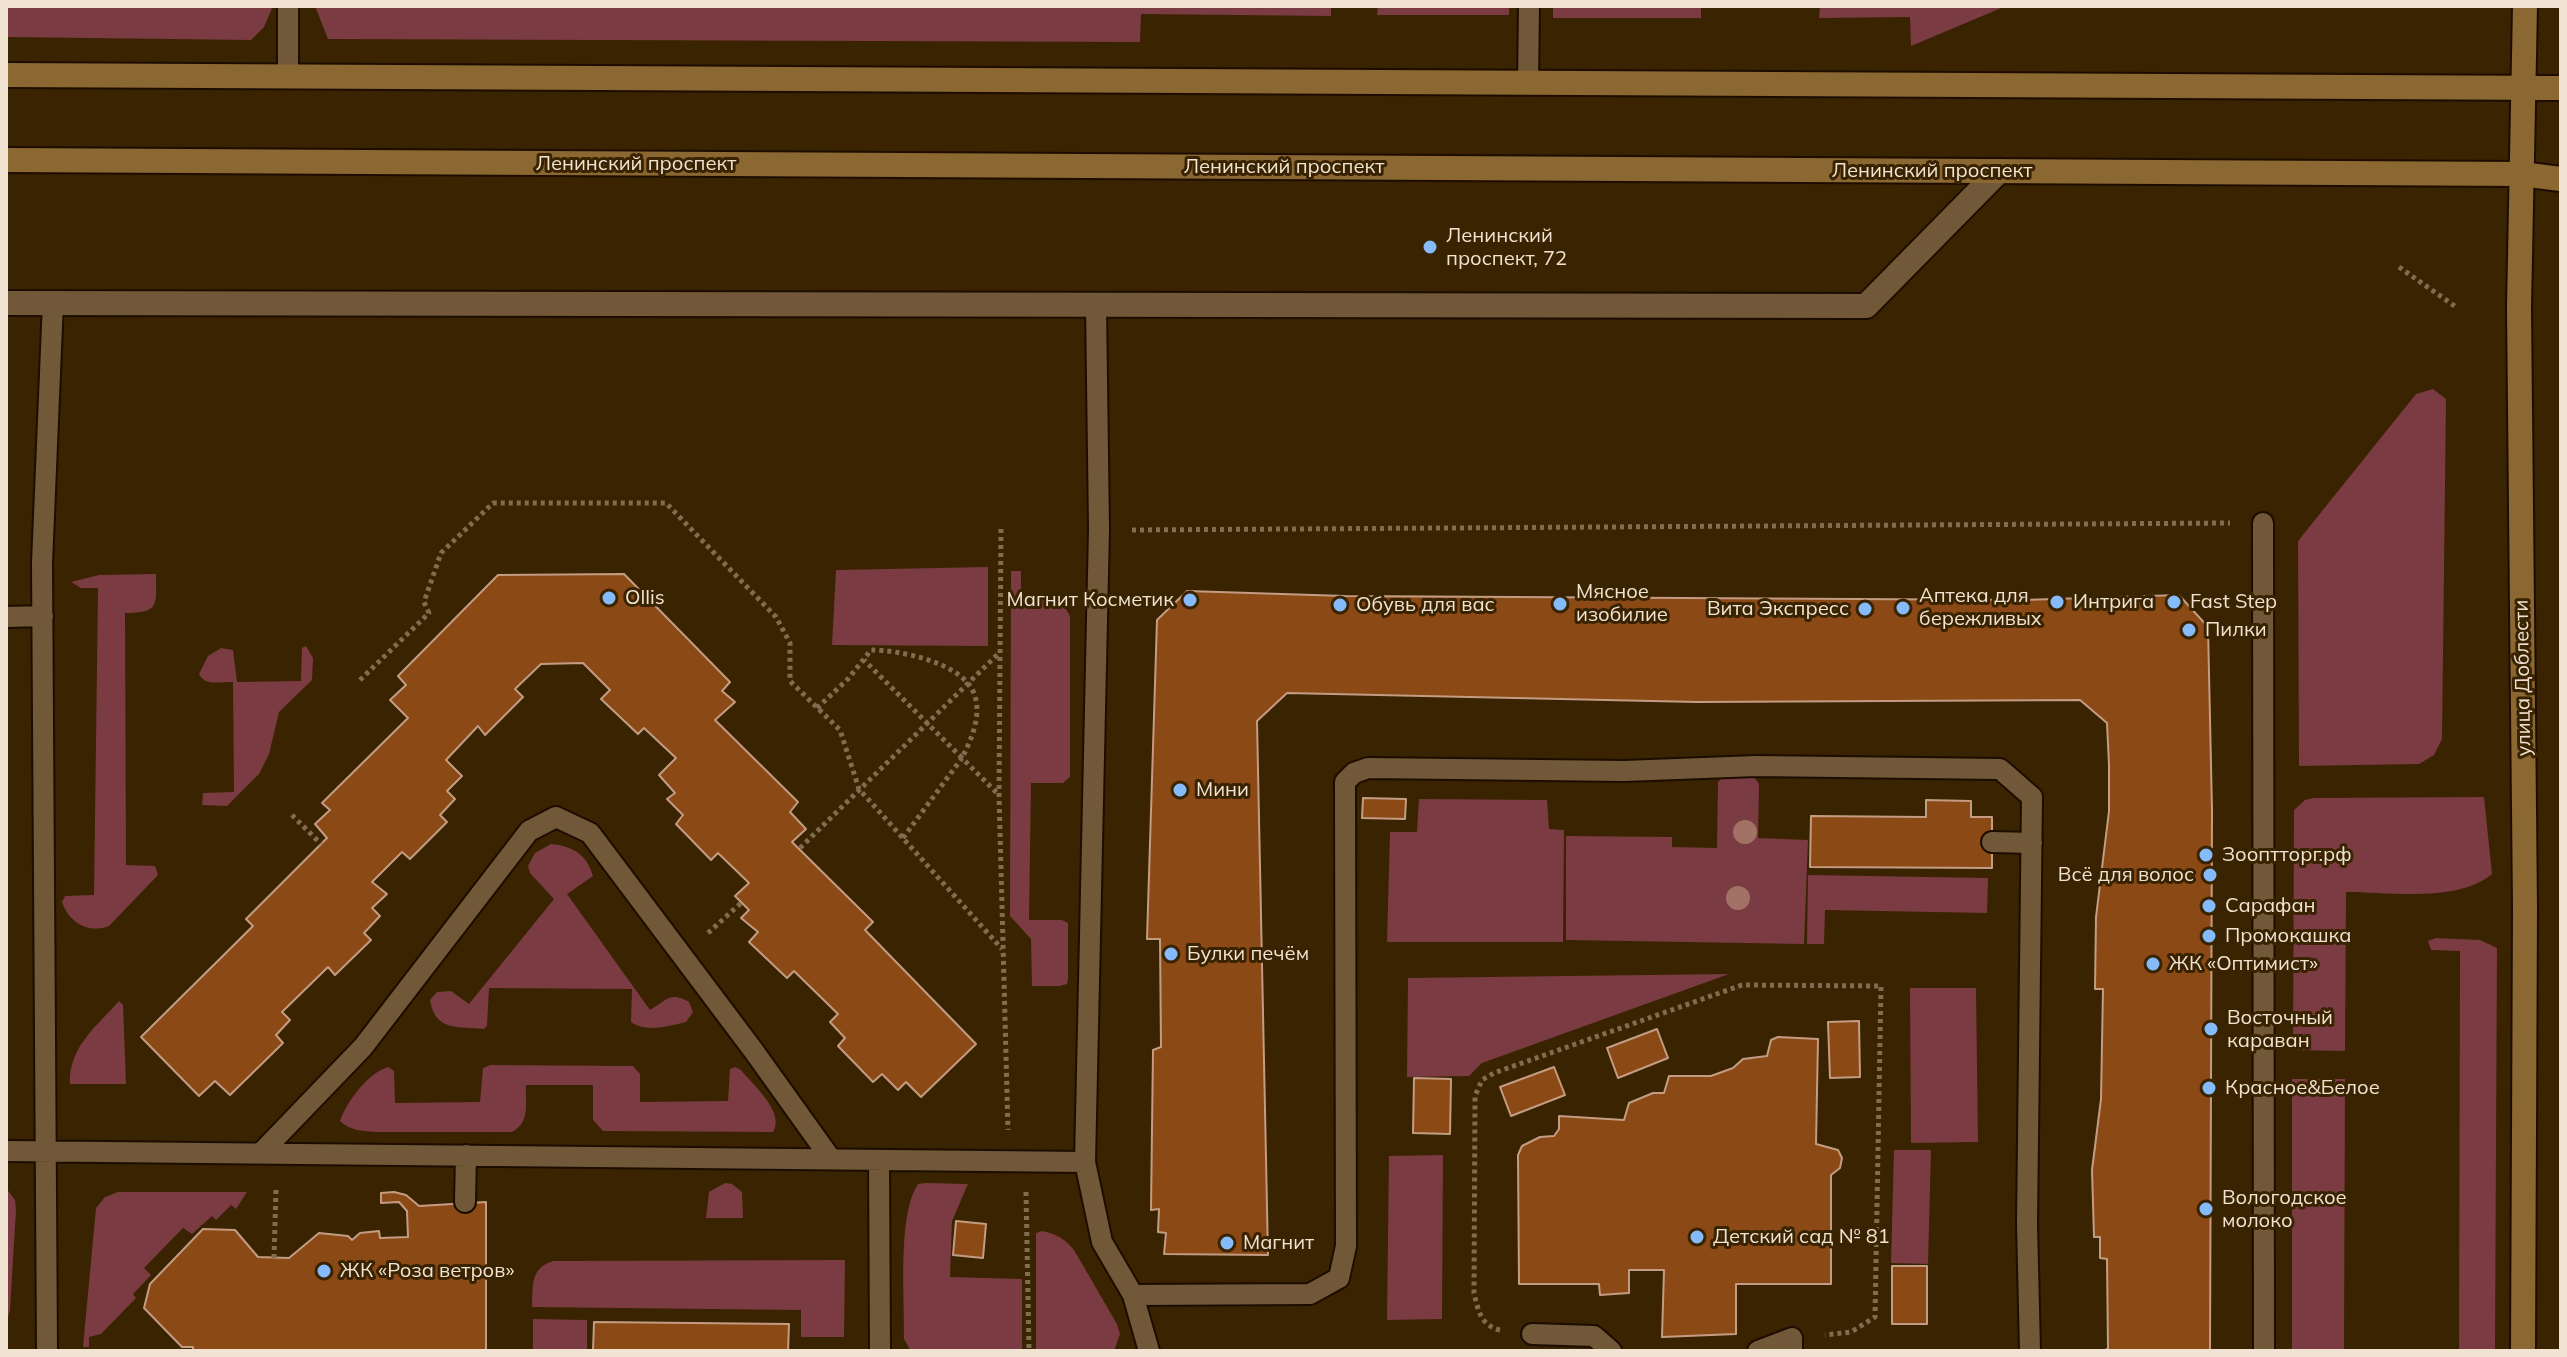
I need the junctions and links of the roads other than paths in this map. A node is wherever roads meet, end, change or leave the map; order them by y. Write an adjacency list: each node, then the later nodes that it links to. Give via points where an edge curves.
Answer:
1 (288, 6): 5 (lane)
2 (1529, 6): 6 (lane)
3 (2525, 6): 8 (main road, улица Доблести)
4 (6, 75): 5 (main road)
5 (288, 77): 6 (main road)
6 (1528, 84): 8 (main road)
7 (2561, 88): 8 (main road)
8 (2523, 89): 11 (main road, улица Доблести)
9 (6, 160): 10 (main road, Ленинский проспект)
10 (1999, 171): 11 (main road, Ленинский проспект); 15 (street, via 1866,306)
11 (2521, 174): 12 (main road, Ленинский проспект); 39 (main road, улица Доблести)
12 (2561, 179)
13 (53, 302): 14 (street); 15 (street); 17 (lane)
14 (6, 303)
15 (1096, 304): 27 (lane, via 1099,529)
16 (2263, 523): 38 (lane)
17 (43, 616): 18 (lane); 22 (lane)
18 (6, 617)
19 (1992, 842): 20 (lane)
20 (2032, 843): 29 (lane, via 2032,797 2000,769 1368,768 1354,773 1345,782 1346,1246 1339,1278 1310,1294); 37 (lane)
21 (6, 1151): 22 (lane)
22 (46, 1151): 23 (lane); 32 (lane)
23 (261, 1153): 24 (lane); 25 (lane, via 363,1047 529,831 556,817 590,833)
24 (466, 1155): 25 (lane); 28 (lane)
25 (831, 1159): 26 (lane)
26 (879, 1160): 27 (lane); 33 (lane)
27 (1085, 1162): 29 (lane, via 1102,1242)
28 (465, 1202)
29 (1133, 1295): 34 (lane)
30 (1532, 1334): 35 (lane, via 1594,1336)
31 (1792, 1344): 36 (lane)
32 (47, 1351)
33 (880, 1351)
34 (1149, 1351)
35 (1611, 1351)
36 (1758, 1351)
37 (2030, 1351)
38 (2264, 1351)
39 (2523, 1351)

